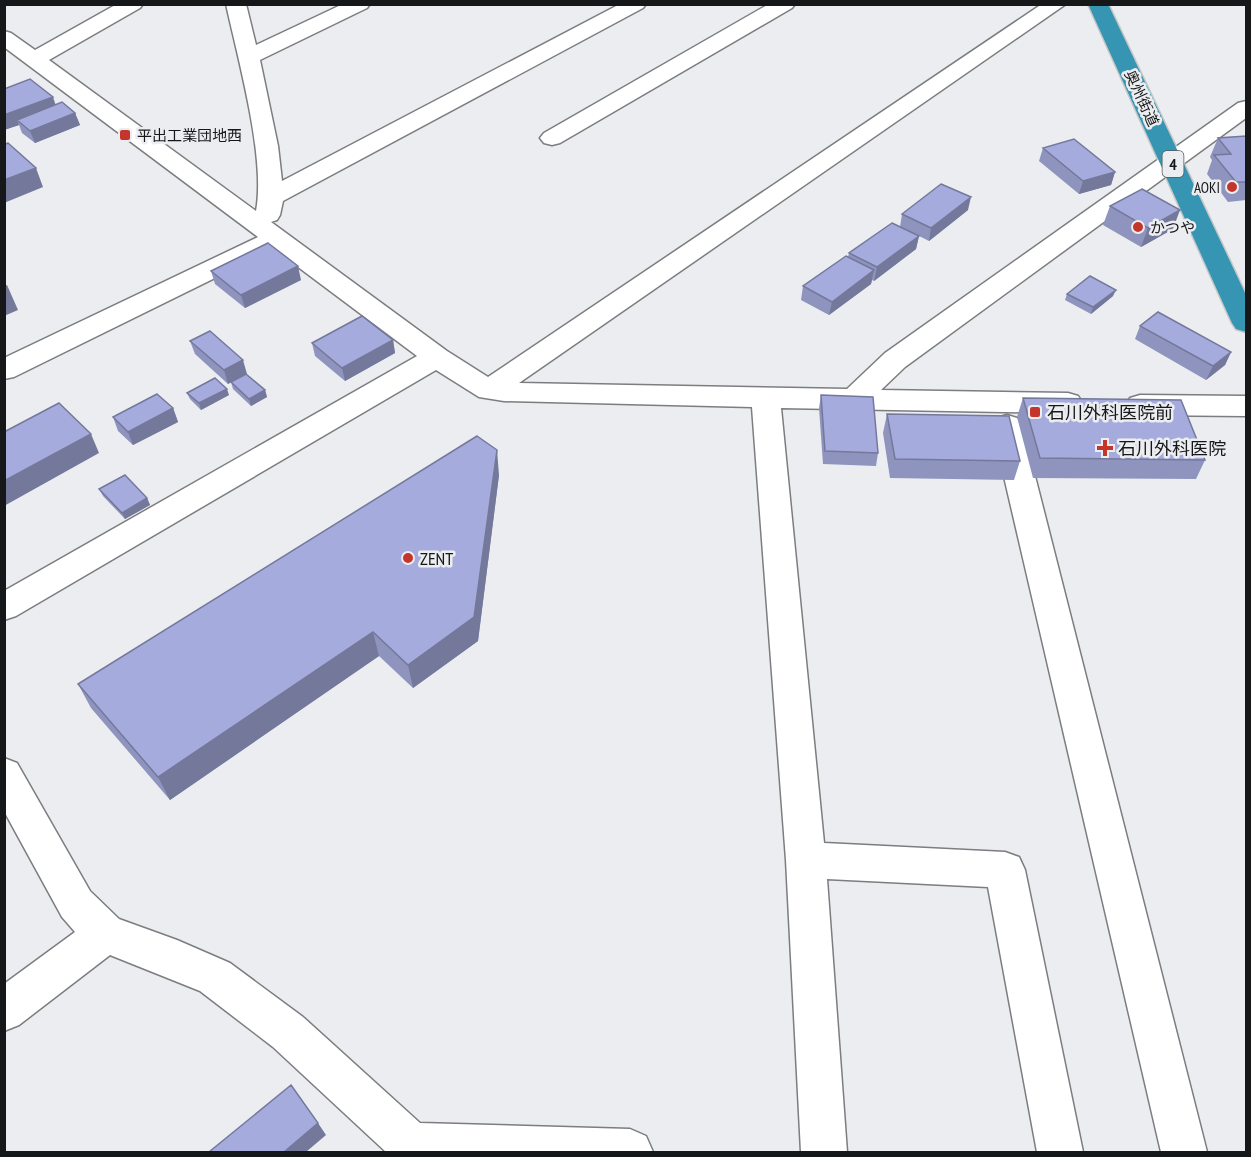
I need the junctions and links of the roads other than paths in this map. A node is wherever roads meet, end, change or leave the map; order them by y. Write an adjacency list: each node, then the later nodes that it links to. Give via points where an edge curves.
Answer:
1 (133, 4): 10 (street)
2 (360, 4): 9 (street)
3 (636, 4): 14 (street)
4 (785, 4): 12 (street)
5 (1056, 4): 19 (street)
6 (1098, 4): 13 (highway, 奥州街道 / 4)
7 (242, 6): 9 (street)
8 (4, 37): 10 (street)
9 (248, 57): 14 (street, via 266,144)
10 (34, 59): 15 (street)
11 (1246, 108): 13 (street)
12 (552, 138)
13 (1172, 162): 16 (highway, 奥州街道 / 4); 21 (street, via 895,360)
14 (271, 197): 15 (street)
15 (267, 231): 17 (street); 18 (street)
16 (1246, 323)
17 (437, 357): 19 (street); 24 (street)
18 (4, 370)
19 (489, 390): 20 (street)
20 (766, 398): 21 (street); 26 (street)
21 (854, 399): 22 (street)
22 (1001, 402): 23 (street); 33 (street)
23 (1246, 406)
24 (4, 607)
25 (4, 774): 27 (street, via 76,904)
26 (806, 860): 31 (street); 32 (street, via 1005,870)
27 (105, 934): 28 (street); 29 (street, via 215,977 288,1032)
28 (4, 1010)
29 (406, 1149): 30 (street)
30 (630, 1152)
31 (824, 1152)
32 (1060, 1152)
33 (1184, 1152)

